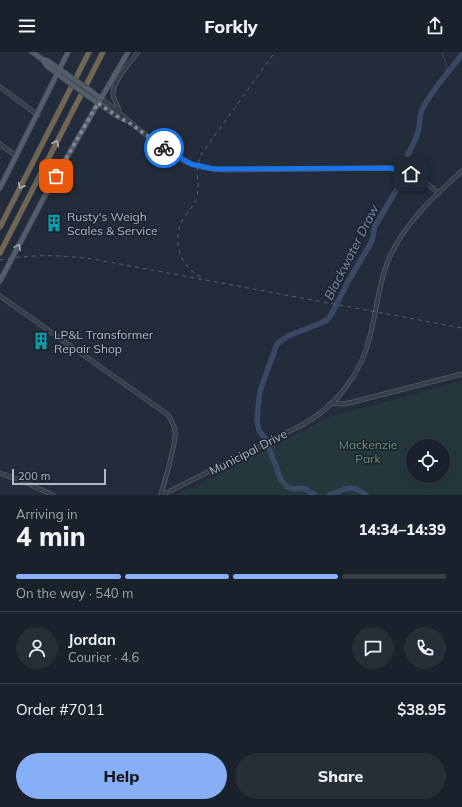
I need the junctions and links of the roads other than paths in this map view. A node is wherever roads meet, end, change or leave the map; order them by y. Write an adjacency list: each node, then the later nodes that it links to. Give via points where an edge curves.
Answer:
1 (32, 52): 8 (main road)
2 (68, 52): 9 (main road)
3 (89, 52): 23 (highway, one-way to 23)
4 (103, 52): 11 (highway)
5 (106, 52): 11 (highway)
6 (128, 52): 13 (main road)
7 (138, 52): 15 (street, via 114,84 113,94)
8 (42, 59): 9 (main road); 10 (main road)
9 (60, 69): 10 (main road); 13 (main road, bridge)
10 (57, 74): 14 (main road, bridge); 16 (main road)
11 (88, 81): 24 (highway, one-way to 11)
12 (0, 87): 16 (street)
13 (100, 98): 14 (main road); 15 (street)
14 (98, 103): 17 (street); 25 (main road, one-way to 14)
15 (119, 113): 17 (street)
16 (38, 114): 19 (main road)
17 (131, 124): 22 (street, via 175,155 204,168 390,168 411,174)
18 (0, 144): 19 (street)
19 (16, 156): 21 (main road)
20 (461, 174): 22 (street, Municipal Drive)
21 (0, 188)
22 (439, 193): 28 (street, Municipal Drive, via 415,217 393,250 381,282 365,352 352,379)
23 (0, 227)
24 (0, 254)
25 (0, 281)
26 (0, 296): 31 (street, via 172,420 174,443)
27 (462, 374): 28 (street, via 353,402)
28 (332, 403): 31 (street, Municipal Drive, via 312,419)
29 (0, 473): 30 (street)
30 (53, 495)
31 (161, 495)

